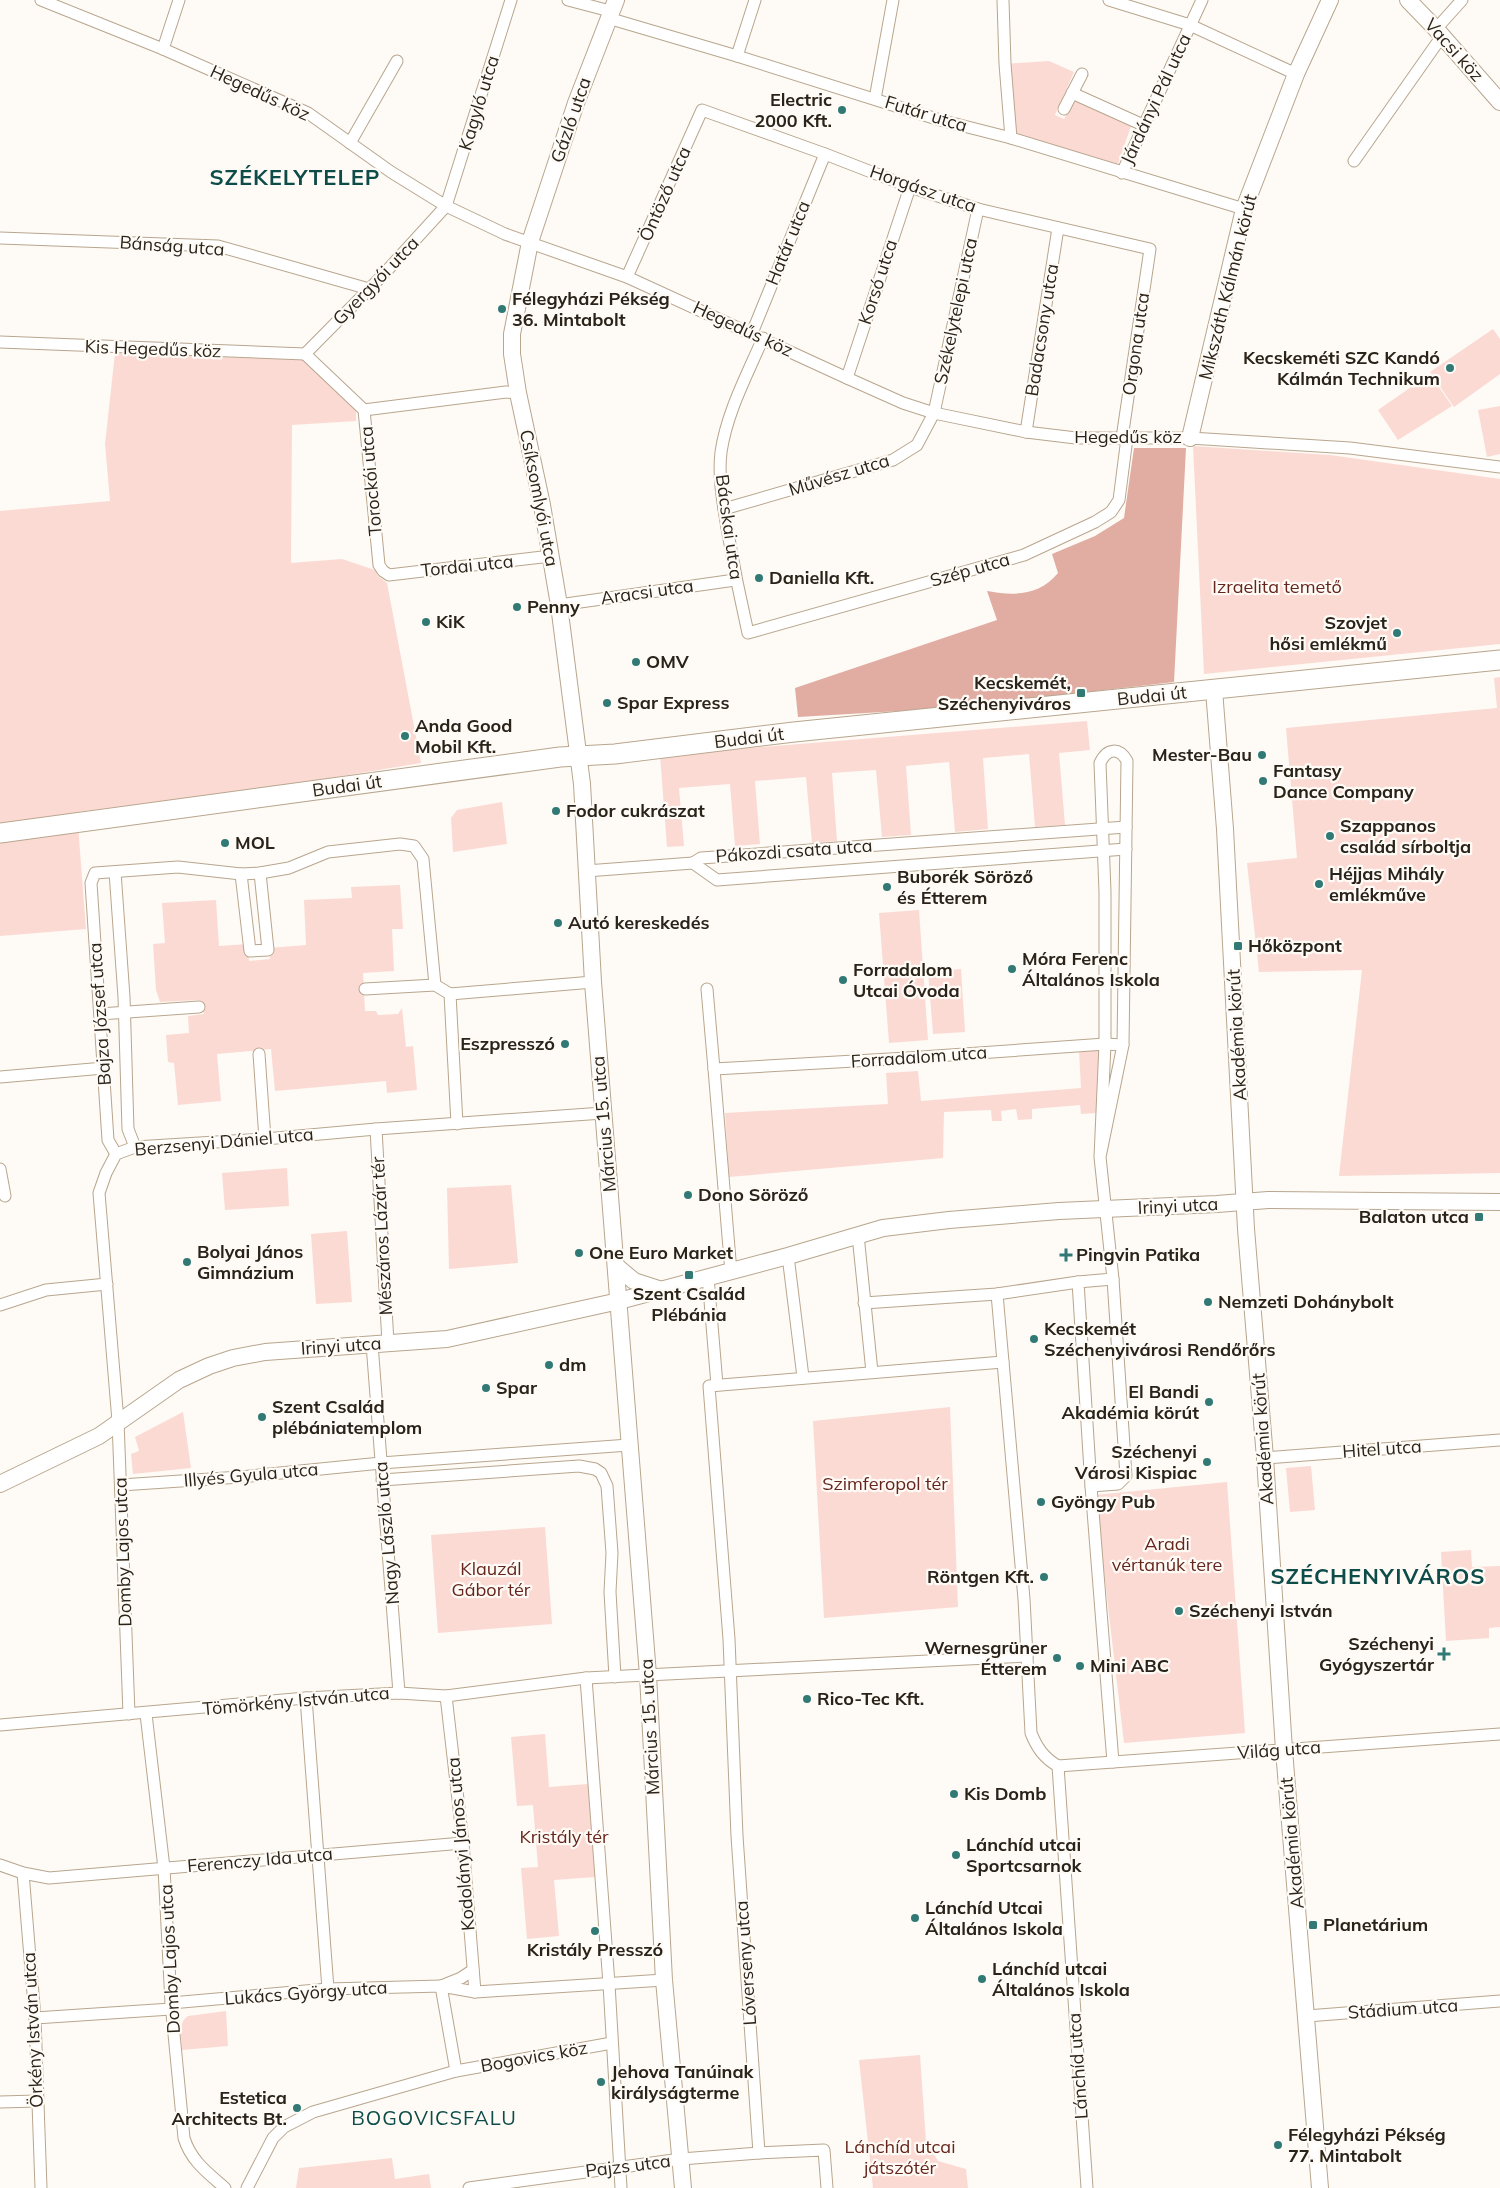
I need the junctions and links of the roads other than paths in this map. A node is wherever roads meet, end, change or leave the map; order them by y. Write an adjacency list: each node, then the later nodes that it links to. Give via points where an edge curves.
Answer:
1 (40, 0): 16 (street, Hegedűs köz)
2 (179, 0): 16 (street)
3 (511, 0): 33 (street, Kagyló utca)
4 (568, 0): 13 (street, Futár utca)
5 (755, 0): 17 (street)
6 (894, 0): 22 (street)
7 (1003, 0): 27 (street)
8 (1109, 0): 14 (street)
9 (1202, 0): 14 (street, Járdányi Pál utca)
10 (1330, 0): 20 (street, Mikszáth Kálmán körút)
11 (1408, 0): 15 (street, Vacsi köz)
12 (1462, 0): 15 (street)
13 (611, 10): 17 (street, Futár utca); 38 (street, Gázló utca)
14 (1190, 25): 20 (street); 26 (street, Járdányi Pál utca)
15 (1439, 32): 23 (street, Vacsi köz); 30 (street)
16 (163, 49): 28 (street, Hegedűs köz, via 308,113)
17 (736, 56): 22 (street, Futár utca)
18 (397, 61): 28 (street)
19 (1082, 74): 21 (street)
20 (1296, 74): 35 (street, Mikszáth Kálmán körút)
21 (1072, 93): 25 (street); 26 (street)
22 (875, 99): 27 (street, Futár utca)
23 (1500, 102)
24 (702, 110): 29 (street, Horgász utca); 40 (street, Öntöző utca)
25 (1064, 110)
26 (1142, 126): 31 (street, Járdányi Pál utca)
27 (1011, 138): 31 (street, Futár utca)
28 (350, 143): 33 (street, Hegedűs köz)
29 (824, 154): 32 (street, Horgász utca); 42 (street, Határ utca)
30 (1354, 161)
31 (1122, 173): 35 (street, Futár utca)
32 (910, 187): 34 (street, Horgász utca); 45 (street, Korsó utca)
33 (446, 206): 38 (street, Hegedűs köz); 41 (street, Gyergyói utca)
34 (978, 209): 36 (street, Horgász utca); 48 (street, Székelytelepi utca)
35 (1244, 209): 51 (street, Mikszáth Kálmán körút)
36 (1058, 228): 39 (street, Horgász utca); 49 (street, Badacsony utca)
37 (0, 238): 41 (street, Bánság utca, via 218,246)
38 (530, 242): 40 (street, Hegedűs köz); 46 (street, Csíksomlyói utca, via 512,334 512,359)
39 (1150, 249): 50 (street, Orgona utca)
40 (628, 277): 42 (street, Hegedűs köz)
41 (368, 289): 44 (street, Gyergyói utca)
42 (757, 336): 45 (street, Hegedűs köz); 53 (street, Bácskai utca, via 726,432 720,467)
43 (0, 342): 44 (street, Kis Hegedűs köz)
44 (305, 354): 47 (street, Torockói utca)
45 (847, 378): 48 (street, Hegedűs köz)
46 (518, 393): 47 (street); 54 (street, Csíksomlyói utca)
47 (364, 410): 55 (street, Torockói utca, via 379,565)
48 (934, 413): 49 (street, Hegedűs köz); 53 (street, Művész utca, via 917,445 893,460)
49 (1026, 432): 50 (street, Hegedűs köz, via 1076,438)
50 (1124, 438): 51 (street, Hegedűs köz); 58 (street, Szép utca, via 1119,500 1111,512 1095,522 1024,555)
51 (1190, 438): 52 (street, Hegedűs köz, via 1350,448)
52 (1500, 467)
53 (724, 509): 56 (street, Bácskai utca)
54 (551, 556): 55 (street, Tordai utca, via 389,575); 57 (street, Csíksomlyói utca)
55 (383, 571)
56 (736, 580): 57 (street, Aracsi utca); 58 (street, Bácskai utca)
57 (559, 605): 61 (street, Csíksomlyói utca)
58 (748, 632)
59 (1500, 660): 60 (main road, Budai út)
60 (1214, 690): 61 (main road, Budai út); 95 (street, Akadémia körút, via 1225,830)
61 (578, 756): 64 (main road, Budai út); 68 (street, Március 15. utca)
62 (1126, 826): 63 (street, Pákozdi csata utca); 63 (street, via 1127,762 1113,750 1106,753 1100,763); 65 (street)
63 (1102, 828): 66 (street); 67 (street, Pákozdi csata utca, via 701,858)
64 (0, 833)
65 (1126, 849): 66 (street, Pákozdi csata utca); 81 (street)
66 (1102, 851): 67 (street, Pákozdi csata utca, via 717,880); 80 (street)
67 (693, 863): 68 (street)
68 (586, 871): 72 (street, Március 15. utca)
69 (115, 872): 71 (street, via 178,867); 78 (street, Bajza József utca); 79 (street, Bajza József utca, via 95,873 91,883)
70 (260, 873): 71 (street); 71 (street, via 268,950 250,951); 73 (street, via 289,868 328,852 400,844 414,846 423,858)
71 (242, 874)
72 (593, 982): 76 (street); 86 (street, Március 15. utca)
73 (435, 985): 74 (street); 76 (street)
74 (365, 989)
75 (707, 989): 84 (street)
76 (450, 994): 87 (street)
77 (199, 1007): 78 (street)
78 (124, 1013): 79 (street); 90 (street, Bajza József utca, via 128,1129)
79 (100, 1014): 83 (street, Bajza József utca)
80 (1105, 1044): 81 (street, Forradalom utca); 84 (street, Forradalom utca); 92 (street)
81 (1123, 1045): 92 (street)
82 (259, 1054): 89 (street)
83 (104, 1068): 85 (street); 91 (street, Bajza József utca, via 108,1140)
84 (714, 1069): 101 (street)
85 (0, 1078)
86 (603, 1113): 87 (street, Berzsenyi Dániel utca); 100 (street, Március 15. utca)
87 (458, 1124): 88 (street, Berzsenyi Dániel utca)
88 (376, 1129): 89 (street, Berzsenyi Dániel utca); 111 (street, Mészáros Lázár tér)
89 (265, 1140): 90 (street, Berzsenyi Dániel utca)
90 (135, 1147): 91 (street, Berzsenyi Dániel utca)
91 (116, 1154): 105 (street, Berzsenyi Dániel utca, via 99,1193)
92 (1100, 1157): 97 (street)
93 (0, 1169): 94 (street)
94 (5, 1196)
95 (1245, 1201): 96 (street, Irinyi utca); 97 (street, Irinyi utca); 120 (street, Akadémia körút)
96 (1500, 1202)
97 (1106, 1209): 98 (street, Irinyi utca, via 949,1220 883,1228); 103 (street)
98 (858, 1235): 99 (street, Irinyi utca); 109 (street)
99 (788, 1256): 101 (street, Irinyi utca); 115 (street)
100 (616, 1266): 106 (street, via 634,1281); 108 (street, Március 15. utca)
101 (731, 1272): 102 (street, Irinyi utca)
102 (708, 1277): 106 (street, Irinyi utca); 116 (street)
103 (1113, 1279): 104 (street); 125 (street, via 1126,1476 1118,1484)
104 (1078, 1282): 107 (street); 125 (street)
105 (107, 1284): 110 (street, via 46,1290); 117 (street, Berzsenyi Dániel utca)
106 (662, 1290): 108 (street, Irinyi utca)
107 (997, 1294): 109 (street); 113 (street)
108 (618, 1301): 111 (street, Irinyi utca, via 447,1339); 119 (street, Március 15. utca)
109 (864, 1303): 114 (street)
110 (0, 1305)
111 (388, 1343): 112 (street, Irinyi utca)
112 (372, 1344): 117 (street, Irinyi utca, via 265,1352 233,1358 178,1380); 121 (street, Nagy László utca)
113 (1003, 1362): 114 (street); 126 (street)
114 (872, 1372): 115 (street)
115 (803, 1377): 116 (street)
116 (716, 1385): 127 (street, via 709,1386)
117 (118, 1421): 123 (street, Irinyi utca, via 91,1440); 124 (street, Domby Lajos utca)
118 (1500, 1440): 120 (street, Hitel utca)
119 (629, 1445): 121 (street); 128 (street, Március 15. utca)
120 (1265, 1458): 138 (street, Akadémia körút)
121 (381, 1463): 122 (street, Nagy László utca); 124 (street, Illyés Gyula utca, via 240,1477)
122 (382, 1480): 129 (street, via 579,1466 595,1469 606,1486 612,1553 610,1592); 131 (street, Nagy László utca)
123 (0, 1484)
124 (121, 1484): 134 (street, Domby Lajos utca)
125 (1091, 1486): 139 (street)
126 (1027, 1656): 127 (street); 140 (street, via 1031,1733 1036,1747)
127 (731, 1670): 128 (street); 160 (street, Lóverseny utca, via 737,1836)
128 (648, 1675): 129 (street); 147 (street, Március 15. utca)
129 (615, 1677): 130 (street)
130 (586, 1678): 132 (street); 148 (street)
131 (399, 1693): 132 (street, Tömörkény István utca); 133 (street, Tömörkény István utca)
132 (446, 1696): 141 (street, Kodolányi János utca)
133 (306, 1698): 135 (street, Tömörkény István utca); 142 (street)
134 (129, 1714): 135 (street, Tömörkény István utca); 136 (street, Tömörkény István utca)
135 (146, 1714): 144 (street, Domby Lajos utca)
136 (0, 1726)
137 (1500, 1734): 138 (street, Világ utca)
138 (1284, 1750): 139 (street, Világ utca); 154 (street, Akadémia körút)
139 (1113, 1762): 140 (street, Világ utca)
140 (1058, 1766): 171 (street, Lánchíd utca)
141 (463, 1843): 142 (street, Ferenczy Ida utca); 146 (street, Kodolányi János utca)
142 (317, 1854): 144 (street, Ferenczy Ida utca); 150 (street)
143 (0, 1865): 145 (street, Ferenczy Ida utca)
144 (164, 1868): 145 (street, Ferenczy Ida utca, via 49,1878); 153 (street, Domby Lajos utca)
145 (23, 1873): 155 (street, Örkény István utca)
146 (473, 1970): 149 (street, Lukács György utca); 151 (street, Kodolányi János utca)
147 (664, 1980): 148 (street, Lukács György utca); 161 (street, Március 15. utca)
148 (609, 1984): 151 (street, Lukács György utca); 156 (street)
149 (441, 1986): 150 (street, Lukács György utca); 151 (street, Lukács György utca); 157 (street, Bogovics köz)
150 (328, 1989): 153 (street, Lukács György utca)
151 (474, 1992)
152 (1500, 2001): 154 (street, Stádium utca)
153 (171, 2006): 155 (street, Lukács György utca); 165 (street, Domby Lajos utca, via 184,2138 194,2160)
154 (1306, 2016): 172 (street, Akadémia körút)
155 (35, 2018): 158 (street, Örkény István utca)
156 (612, 2042): 157 (street, Bogovics köz); 162 (street)
157 (456, 2071): 166 (street, Bogovics köz, via 297,2119 273,2138)
158 (36, 2101): 159 (street); 164 (street, Örkény István utca)
159 (0, 2102)
160 (759, 2153): 161 (street, Pajzs utca); 170 (street, via 824,2150)
161 (681, 2159): 162 (street, Pajzs utca); 169 (street, Március 15. utca)
162 (620, 2168): 163 (street, Pajzs utca); 168 (street)
163 (485, 2186): 167 (street, Pajzs utca)
164 (41, 2188)
165 (226, 2188)
166 (247, 2188)
167 (469, 2188)
168 (621, 2188)
169 (683, 2188)
170 (827, 2188)
171 (1087, 2188)
172 (1320, 2188)

